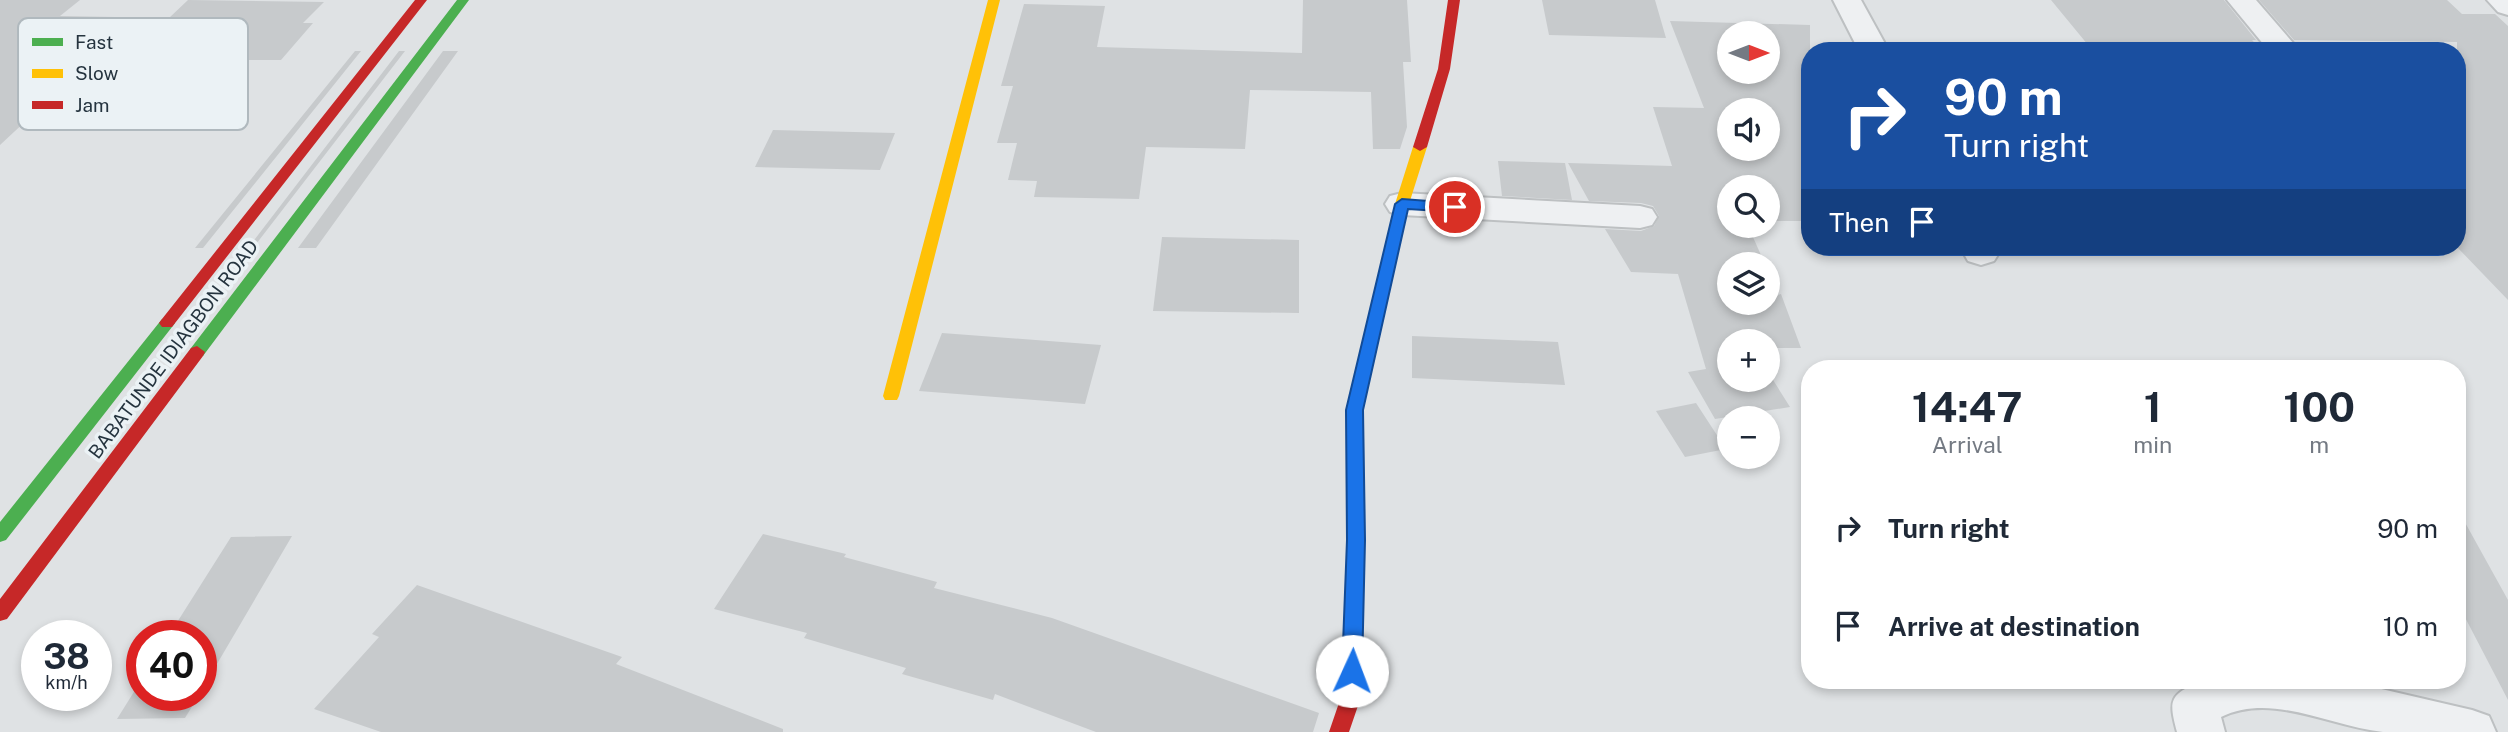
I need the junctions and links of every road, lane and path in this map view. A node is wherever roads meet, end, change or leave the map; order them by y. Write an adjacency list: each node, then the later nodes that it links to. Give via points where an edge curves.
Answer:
1 (421, 0): 14 (street, BABATUNDE IDIAGBON ROAD)
2 (463, 0): 15 (street, BABATUNDE IDIAGBON ROAD)
3 (994, 0): 13 (street)
4 (1454, 0): 11 (street, via 1444,69)
5 (1847, 0): 9 (street)
6 (2241, 0): 10 (street)
7 (2502, 0): 8 (street)
8 (2508, 4)
9 (1869, 42)
10 (2277, 42)
11 (1402, 204): 12 (street); 18 (street, via 1355,410 1351,697)
12 (1640, 217)
13 (891, 396)
14 (0, 535)
15 (0, 613)
16 (2249, 689): 19 (street, via 2223,693 2194,707)
17 (2276, 689): 20 (street)
18 (1339, 732)
19 (2201, 732)
20 (2472, 732)

